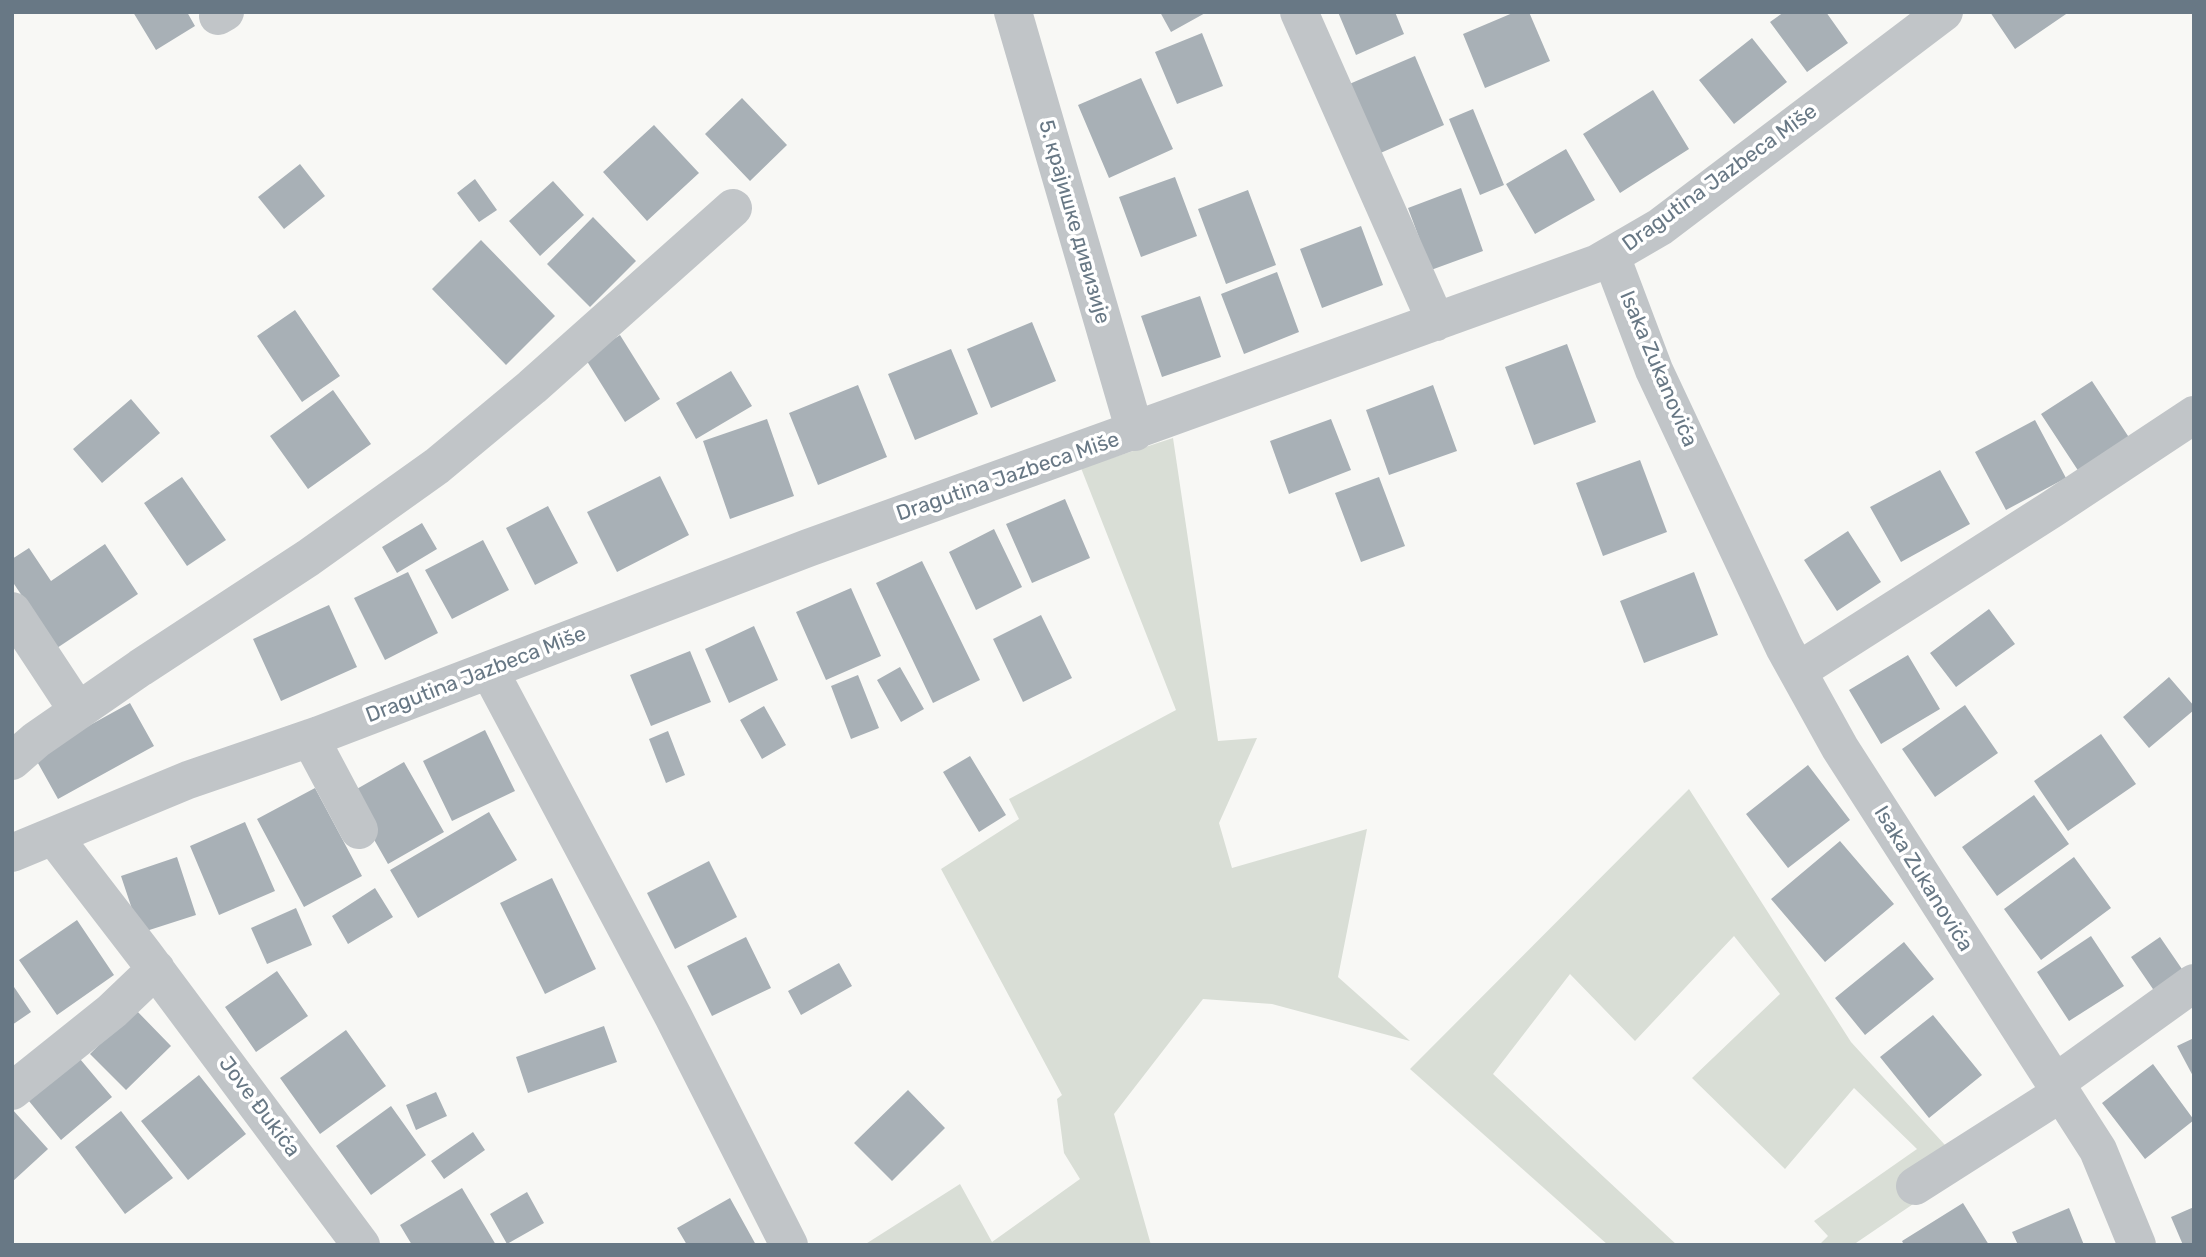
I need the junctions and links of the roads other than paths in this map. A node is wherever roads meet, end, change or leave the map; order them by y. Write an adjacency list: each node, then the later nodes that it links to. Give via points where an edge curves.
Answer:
1 (1013, 12): 8 (street, 5. крајишке дивизије)
2 (1299, 12): 6 (street)
3 (1944, 12): 5 (street, Dragutina Jazbeca Miše, via 1660,227)
4 (733, 208): 12 (street, via 438,466)
5 (1611, 256): 6 (street, Dragutina Jazbeca Miše); 11 (street, Isaka Zukanovića, via 1654,370)
6 (1436, 322): 8 (street, Dragutina Jazbeca Miše)
7 (2194, 415): 11 (street)
8 (1135, 432): 10 (street, Dragutina Jazbeca Miše, via 808,548)
9 (12, 611): 12 (street)
10 (489, 670): 13 (street, Dragutina Jazbeca Miše); 23 (street)
11 (1798, 671): 19 (street, Isaka Zukanovića, via 1840,748)
12 (78, 711): 14 (street)
13 (310, 738): 15 (street); 16 (street, Dragutina Jazbeca Miše)
14 (12, 761)
15 (359, 830)
16 (25, 842): 17 (street, Jove Đukića)
17 (156, 969): 20 (street, via 112,1011); 22 (street, Jove Đukića)
18 (2194, 983): 19 (street)
19 (2058, 1088): 21 (street); 24 (street, Isaka Zukanovića, via 2098,1150)
20 (12, 1091)
21 (1915, 1186)
22 (361, 1245)
23 (789, 1245)
24 (2137, 1245)

